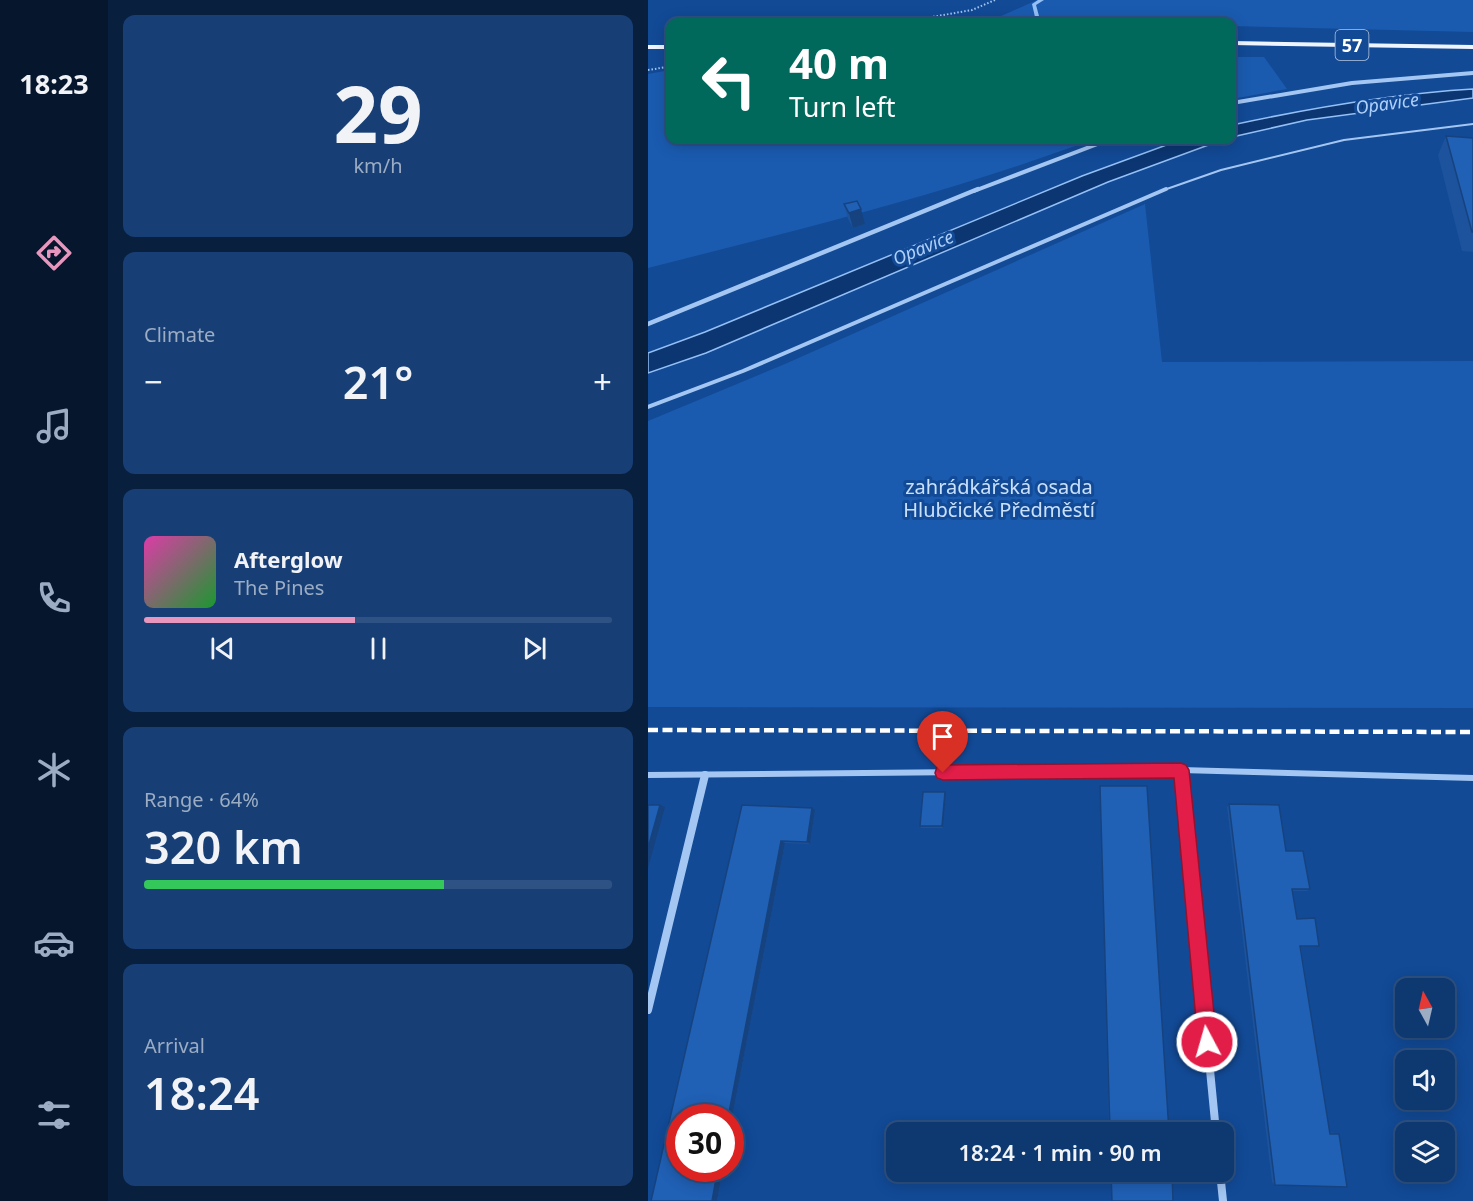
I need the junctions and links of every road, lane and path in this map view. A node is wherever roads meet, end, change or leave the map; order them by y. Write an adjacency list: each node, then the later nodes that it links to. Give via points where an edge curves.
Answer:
1 (995, 0): 2 (path, via 972,10)
2 (926, 18)
3 (1236, 43): 6 (main road, 57)
4 (648, 47): 5 (main road)
5 (666, 47)
6 (1473, 47)
7 (666, 67): 8 (path)
8 (648, 70)
9 (1473, 73): 10 (street, via 1370,80)
10 (1236, 102)
11 (1473, 124): 14 (lane, via 1344,140 1221,170 1140,198 743,371)
12 (1097, 144): 13 (street)
13 (648, 324)
14 (648, 407)
15 (1181, 770): 17 (lane); 18 (lane); 20 (street)
16 (648, 775): 17 (lane)
17 (705, 775): 19 (street)
18 (1473, 778)
19 (648, 1010)
20 (1215, 1122)
21 (1221, 1182): 22 (street)
22 (1222, 1201)

